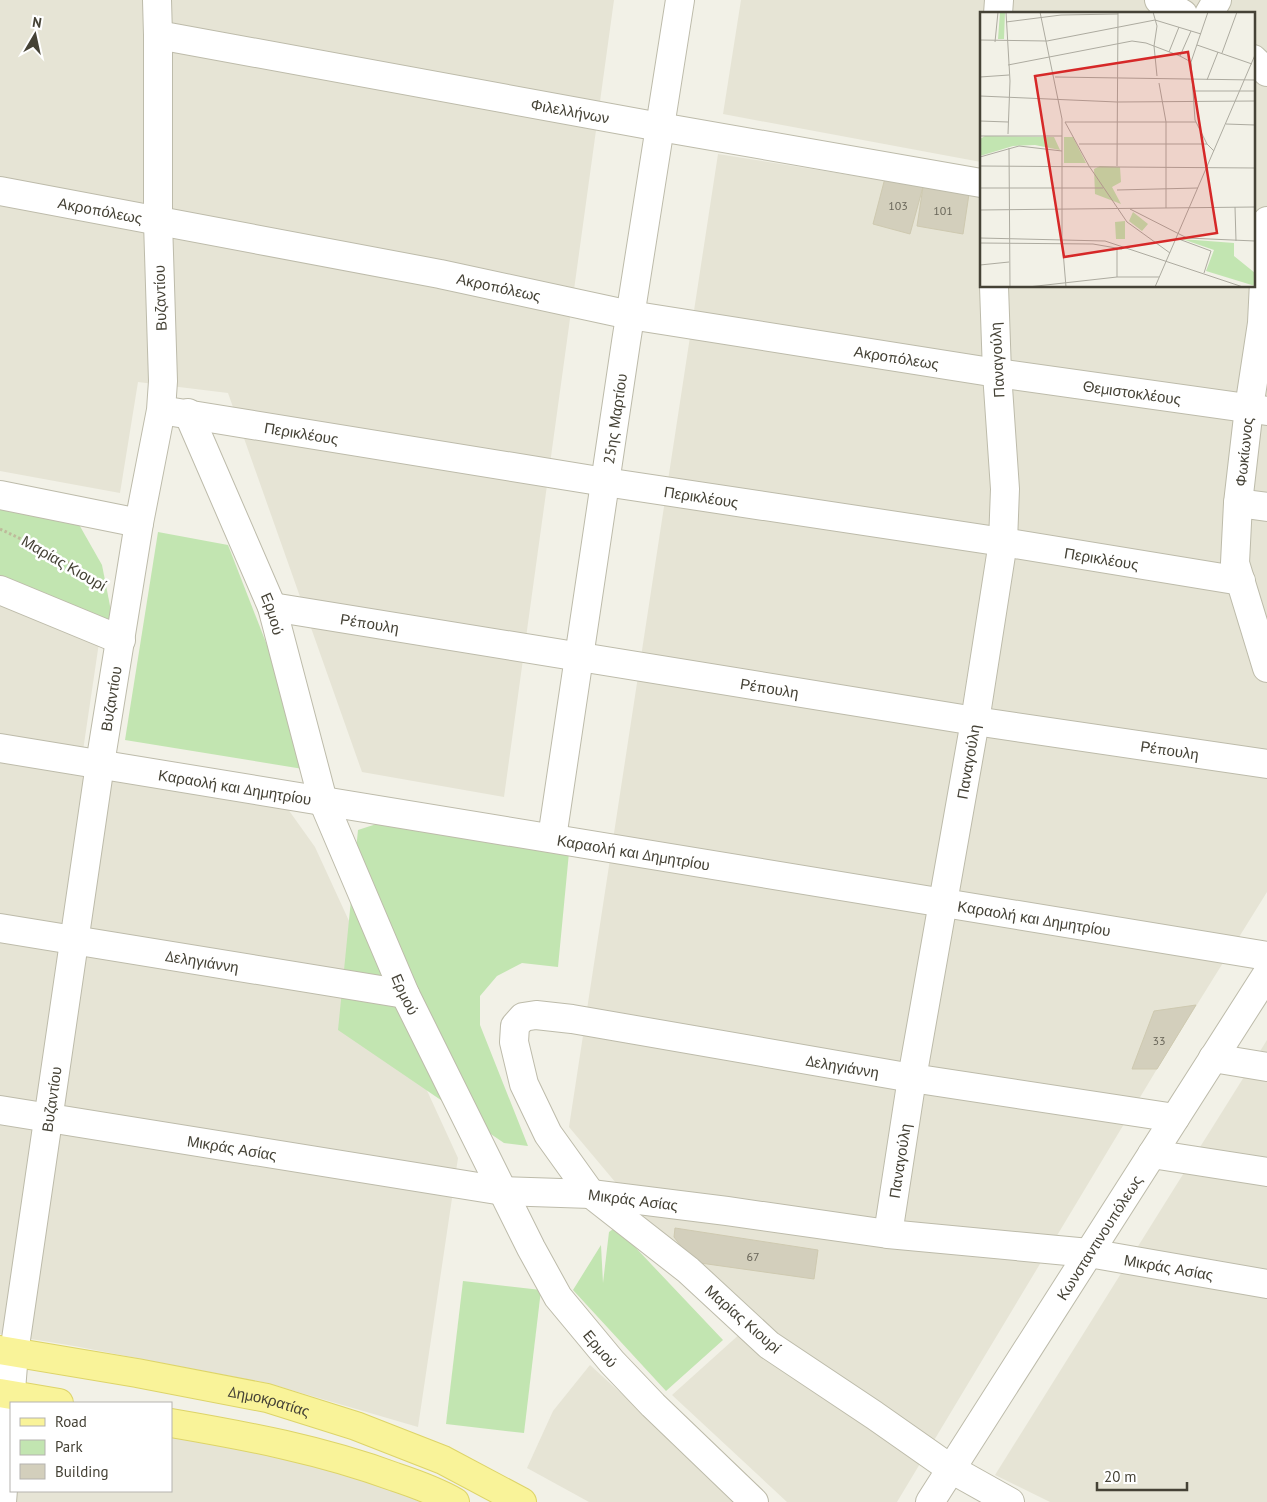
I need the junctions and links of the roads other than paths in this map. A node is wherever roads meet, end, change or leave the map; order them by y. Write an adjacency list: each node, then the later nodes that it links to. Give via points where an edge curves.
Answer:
1 (157, 0): 7 (street, Βυζαντίου)
2 (680, 0): 10 (street, 25ης Μαρτίου)
3 (1159, 0): 5 (street)
4 (1217, 0): 6 (street)
5 (1180, 12)
6 (1210, 12)
7 (158, 36): 10 (street, Φιλελλήνων); 13 (street, Βυζαντίου)
8 (1254, 60): 9 (street)
9 (1267, 72)
10 (660, 127): 11 (street, Φιλελλήνων); 16 (street, 25ης Μαρτίου)
11 (980, 183)
12 (0, 191): 13 (street, Ακροπόλεως)
13 (158, 222): 16 (street, Ακροπόλεως, via 440,274); 19 (street, Βυζαντίου)
14 (1263, 229): 17 (street, Φωκίωνος)
15 (994, 288): 18 (street, Παναγούλη)
16 (630, 315): 18 (street, Ακροπόλεως); 22 (street, 25ης Μαρτίου)
17 (1265, 323): 20 (street, Φωκίωνος)
18 (997, 373): 20 (street, Θεμιστοκλέους); 27 (street, Παναγούλη, via 1005,489)
19 (161, 410): 21 (street, Περικλέους); 26 (street, Βυζαντίου)
20 (1258, 410): 24 (street, Φωκίωνος)
21 (188, 413): 22 (street, Περικλέους); 30 (street, Ερμού)
22 (605, 482): 27 (street, Περικλέους); 32 (street, 25ης Μαρτίου)
23 (0, 495): 26 (street)
24 (1238, 503): 25 (street); 28 (street, Φωκίωνος, via 1235,563)
25 (1267, 507)
26 (139, 523): 31 (street, Βυζαντίου)
27 (1003, 542): 28 (street, Περικλέους); 34 (street, Παναγούλη)
28 (1241, 581): 33 (street, Φωκίωνος)
29 (0, 590): 31 (street)
30 (272, 607): 32 (street, Ρέπουλη); 38 (street, Ερμού)
31 (121, 640): 36 (street, Βυζαντίου)
32 (579, 657): 34 (street, Ρέπουλη); 39 (street, 25ης Μαρτίου)
33 (1267, 668)
34 (975, 721): 37 (street, Ρέπουλη); 40 (street, Παναγούλη)
35 (0, 748): 36 (street, Καραολή και Δημητρίου)
36 (100, 764): 38 (street, Καραολή και Δημητρίου); 42 (street, Βυζαντίου)
37 (1267, 764)
38 (323, 801): 39 (street, Καραολή και Δημητρίου); 45 (street, Ερμού)
39 (552, 838): 40 (street, Καραολή και Δημητρίου)
40 (942, 902): 43 (street, Καραολή και Δημητρίου); 49 (street, Παναγούλη)
41 (0, 928): 42 (street, Δεληγιάννη)
42 (75, 939): 45 (street, Δεληγιάννη); 51 (street, Βυζαντίου)
43 (1267, 956)
44 (1267, 974): 47 (street, Κωνσταντινουπόλεως)
45 (406, 994): 55 (street, Ερμού)
46 (515, 1026): 49 (street, Δεληγιάννη, via 523,1017 536,1015 572,1019); 56 (street, Μαρίας Κιουρί, via 514,1042 524,1084 548,1134)
47 (1213, 1058): 48 (street); 52 (street, Κωνσταντινουπόλεως)
48 (1267, 1067)
49 (912, 1078): 52 (street, Δεληγιάννη); 57 (street, Παναγούλη)
50 (0, 1110): 51 (street, Μικράς Ασίας)
51 (49, 1117): 55 (street, Μικράς Ασίας); 60 (street, Βυζαντίου)
52 (1175, 1118): 53 (street, Κωνσταντινουπόλεως)
53 (1152, 1154): 54 (street); 58 (street, Κωνσταντινουπόλεως)
54 (1267, 1172)
55 (503, 1191): 56 (street, Μικράς Ασίας); 68 (street, Ερμού, via 558,1297 578,1323 653,1405)
56 (591, 1194): 57 (street, Μικράς Ασίας); 64 (street, Μαρίας Κιουρί, via 688,1270 769,1346 874,1415)
57 (888, 1234): 58 (street, Μικράς Ασίας)
58 (1089, 1253): 59 (street, Μικράς Ασίας); 64 (street, Κωνσταντινουπόλεως)
59 (1267, 1284)
60 (7, 1352): 61 (street, Βυζαντίου); 67 (main road, Δημοκρατίας, via 267,1398 356,1426 443,1460)
61 (5, 1394): 62 (main road); 66 (street, Βυζαντίου)
62 (53, 1402)
63 (172, 1423): 65 (main road, via 258,1438 336,1457)
64 (944, 1491): 69 (street, Μαρίας Κιουρί)
65 (445, 1499)
66 (2, 1502)
67 (522, 1502)
68 (754, 1502)
69 (1010, 1502)

